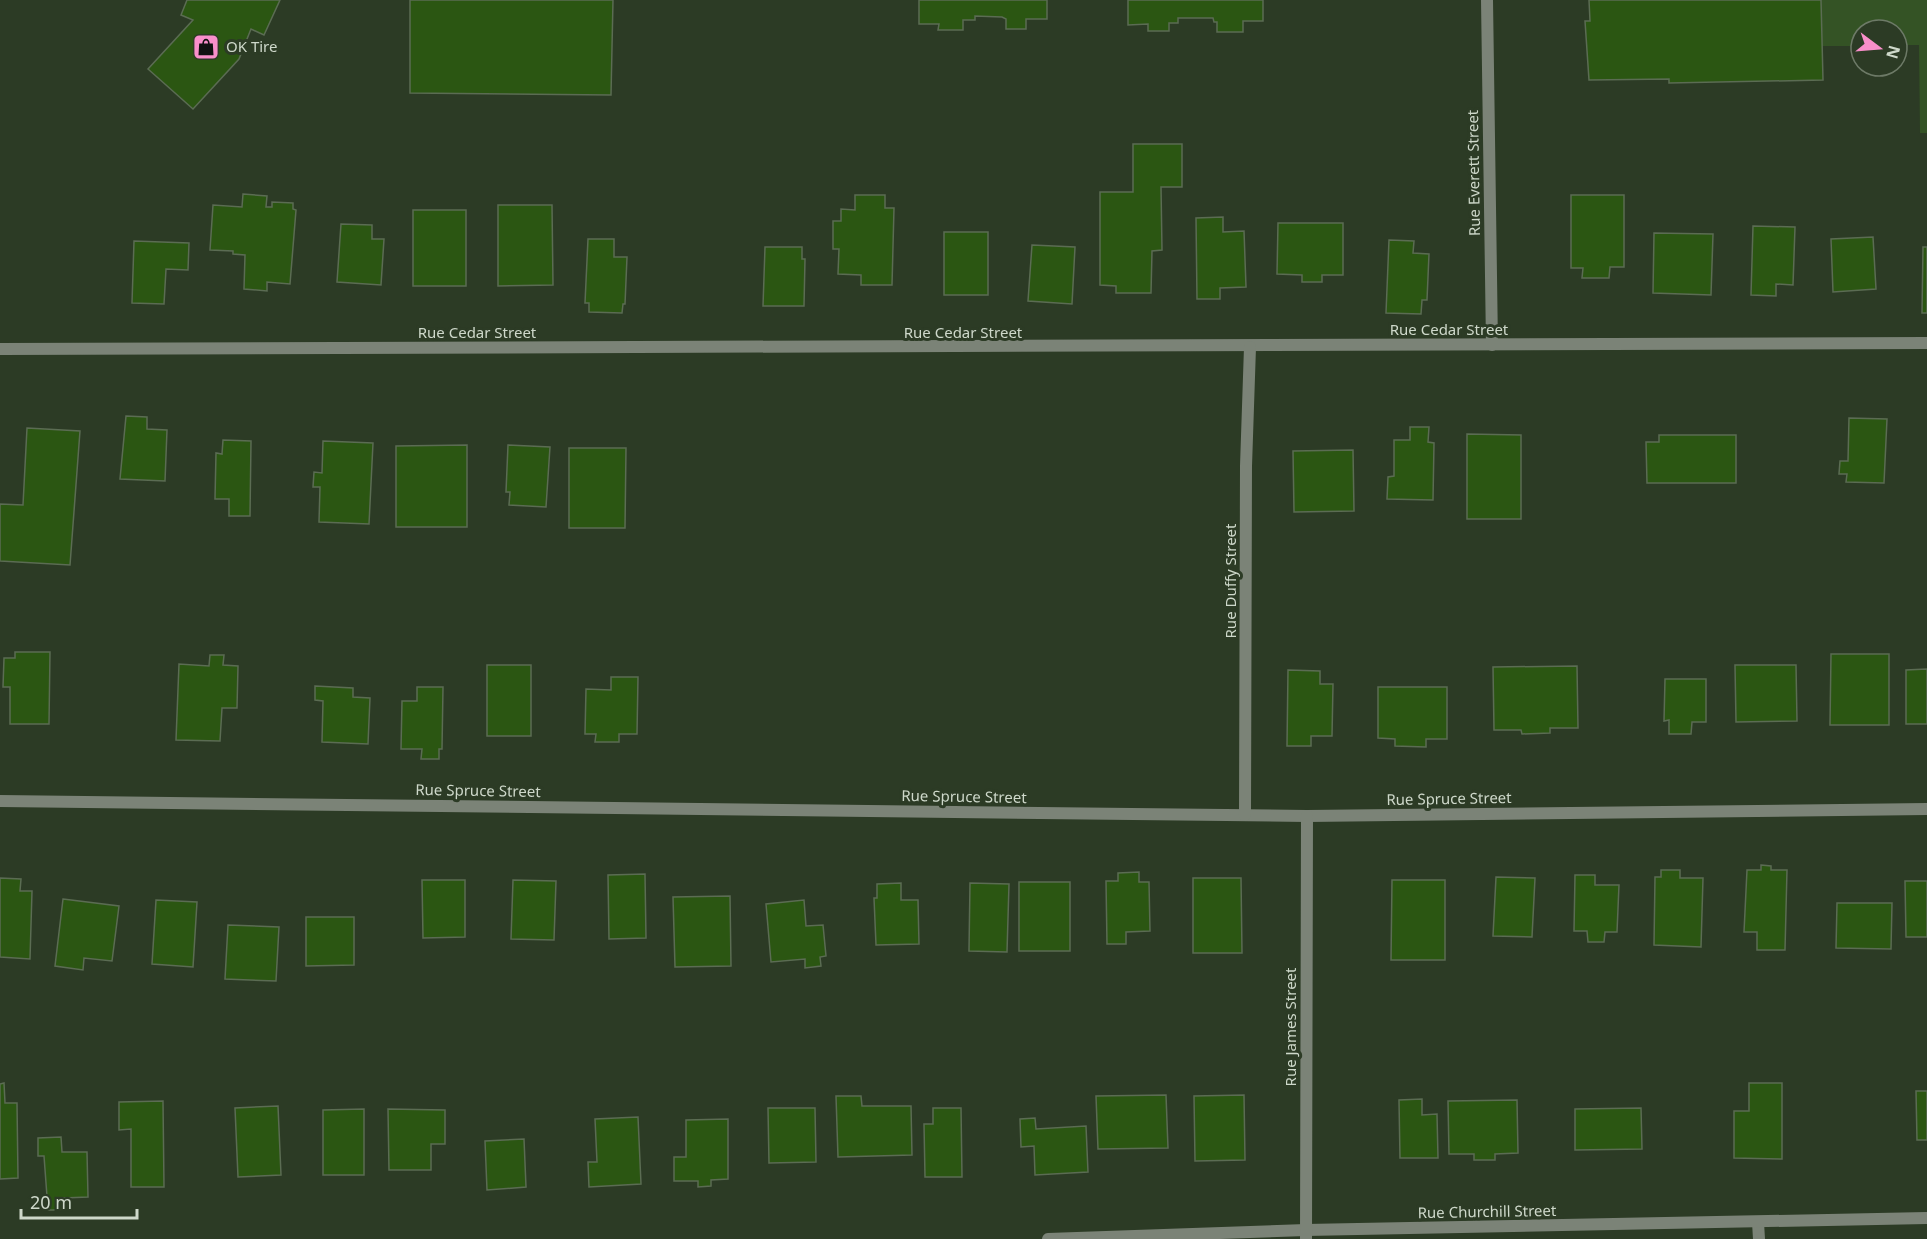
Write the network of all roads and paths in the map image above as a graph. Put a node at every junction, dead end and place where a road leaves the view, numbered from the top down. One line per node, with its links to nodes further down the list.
1 (1487, 0): 3 (street, Rue Everett Street)
2 (1927, 344): 3 (street, Rue Cedar Street)
3 (1492, 345): 4 (street, Rue Cedar Street)
4 (1250, 347): 5 (street, Rue Cedar Street); 8 (street, Rue Duffy Street)
5 (0, 350)
6 (0, 801): 8 (street, Rue Spruce Street)
7 (1927, 809): 9 (street, Rue Spruce Street)
8 (1245, 815): 9 (street, Rue Spruce Street)
9 (1306, 816): 12 (street, Rue James Street)
10 (1927, 1218): 11 (street, Rue Churchill Street)
11 (1758, 1222): 12 (street, Rue Churchill Street); 14 (street)
12 (1306, 1235): 13 (street, Rue Churchill Street)
13 (1048, 1239)
14 (1759, 1239)

